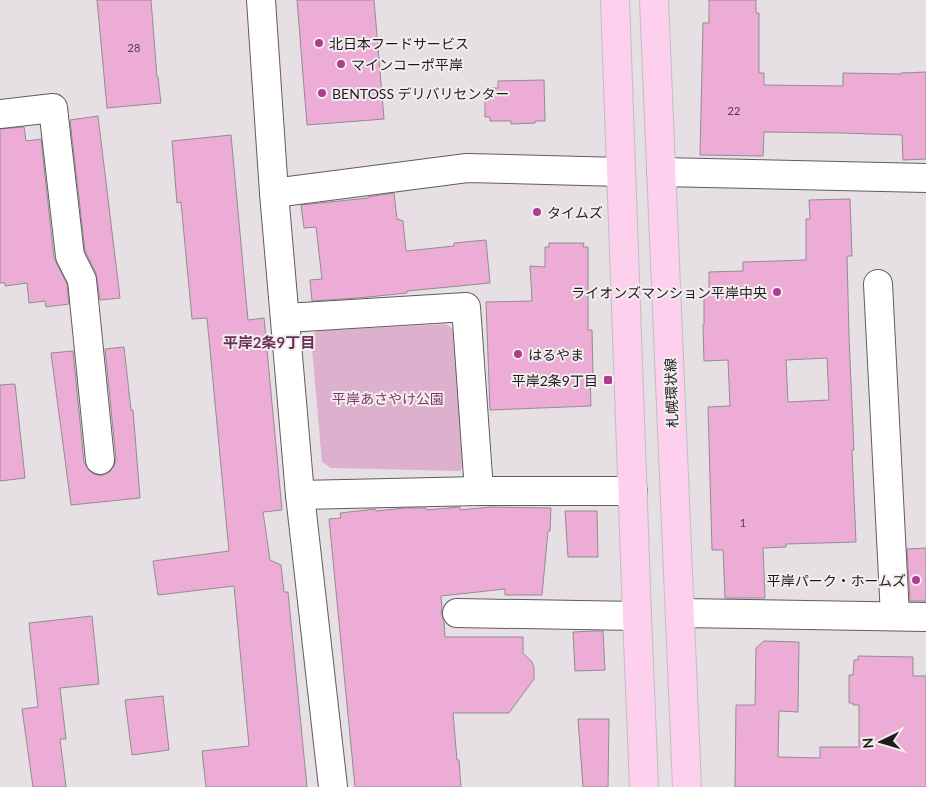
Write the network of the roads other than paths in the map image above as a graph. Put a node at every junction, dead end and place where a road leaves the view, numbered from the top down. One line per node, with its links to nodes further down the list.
1 (261, 0): 8 (street)
2 (615, 0): 5 (main road)
3 (654, 0): 6 (main road, 札幌環状線)
4 (0, 114): 11 (street)
5 (621, 172): 8 (street); 13 (main road)
6 (661, 172): 7 (street); 16 (main road, 札幌環状線)
7 (926, 178)
8 (274, 193): 10 (street)
9 (878, 284): 18 (street)
10 (286, 318): 12 (street); 14 (street)
11 (100, 460)
12 (479, 491): 13 (street); 14 (street)
13 (633, 492): 17 (main road)
14 (300, 494): 20 (street)
15 (457, 613): 17 (street)
16 (680, 613): 18 (street); 22 (main road, 札幌環状線)
17 (637, 616): 21 (main road)
18 (895, 616): 19 (street)
19 (926, 617)
20 (333, 787)
21 (644, 787)
22 (687, 787)

